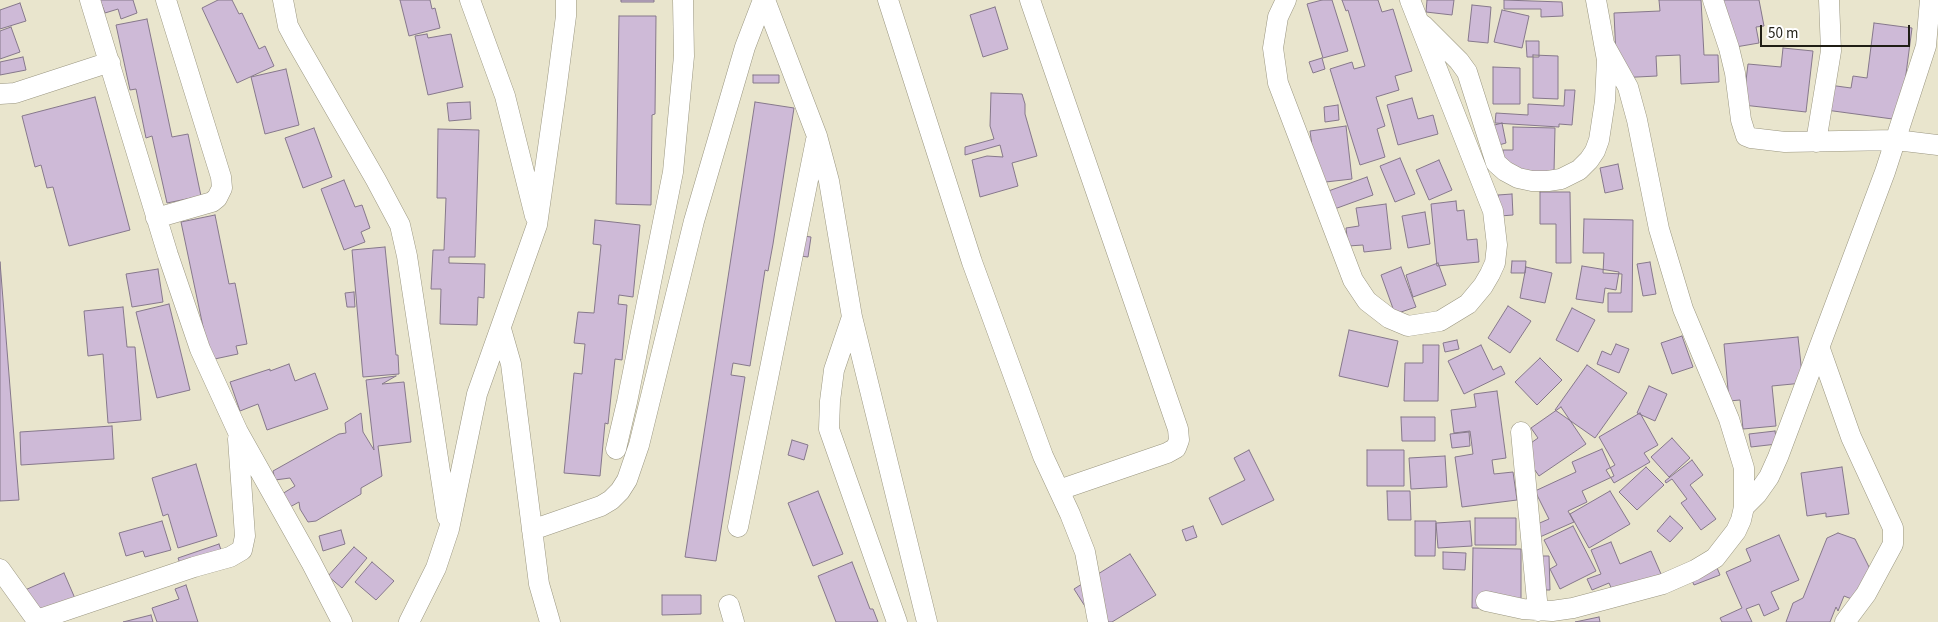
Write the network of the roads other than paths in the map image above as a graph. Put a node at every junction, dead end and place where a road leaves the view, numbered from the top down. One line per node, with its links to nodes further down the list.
1 (90, 0): 18 (street)
2 (166, 0): 24 (street)
3 (283, 0): 35 (street)
4 (470, 0): 25 (street)
5 (566, 0): 25 (street)
6 (683, 0): 31 (street)
7 (764, 0): 20 (street); 36 (street)
8 (888, 0): 32 (street)
9 (1030, 0): 32 (street)
10 (1286, 0): 16 (street)
11 (1410, 0): 16 (street)
12 (1596, 0): 17 (street)
13 (1713, 0): 22 (street)
14 (1829, 0): 22 (street)
15 (1930, 0): 21 (street)
16 (1418, 20): 17 (street)
17 (1604, 44): 33 (street)
18 (110, 62): 19 (street); 24 (street)
19 (0, 94)
20 (817, 136): 26 (street); 34 (street)
21 (1896, 140): 22 (street); 23 (street); 28 (street)
22 (1816, 142)
23 (1938, 145)
24 (156, 218): 29 (street)
25 (537, 225): 27 (street)
26 (852, 317): 44 (street); 45 (street)
27 (502, 329): 35 (street); 36 (street)
28 (1820, 349): 33 (street); 47 (street)
29 (238, 432): 40 (street); 41 (street)
30 (1521, 432): 39 (street)
31 (616, 449)
32 (1059, 490): 46 (street)
33 (1744, 507): 39 (street)
34 (738, 527)
35 (449, 529): 42 (street)
36 (532, 530): 43 (street)
37 (0, 569): 40 (street)
38 (1486, 601): 39 (street)
39 (1538, 611)
40 (37, 621)
41 (342, 622)
42 (409, 622)
43 (550, 622)
44 (897, 622)
45 (927, 622)
46 (1098, 622)
47 (1845, 622)

